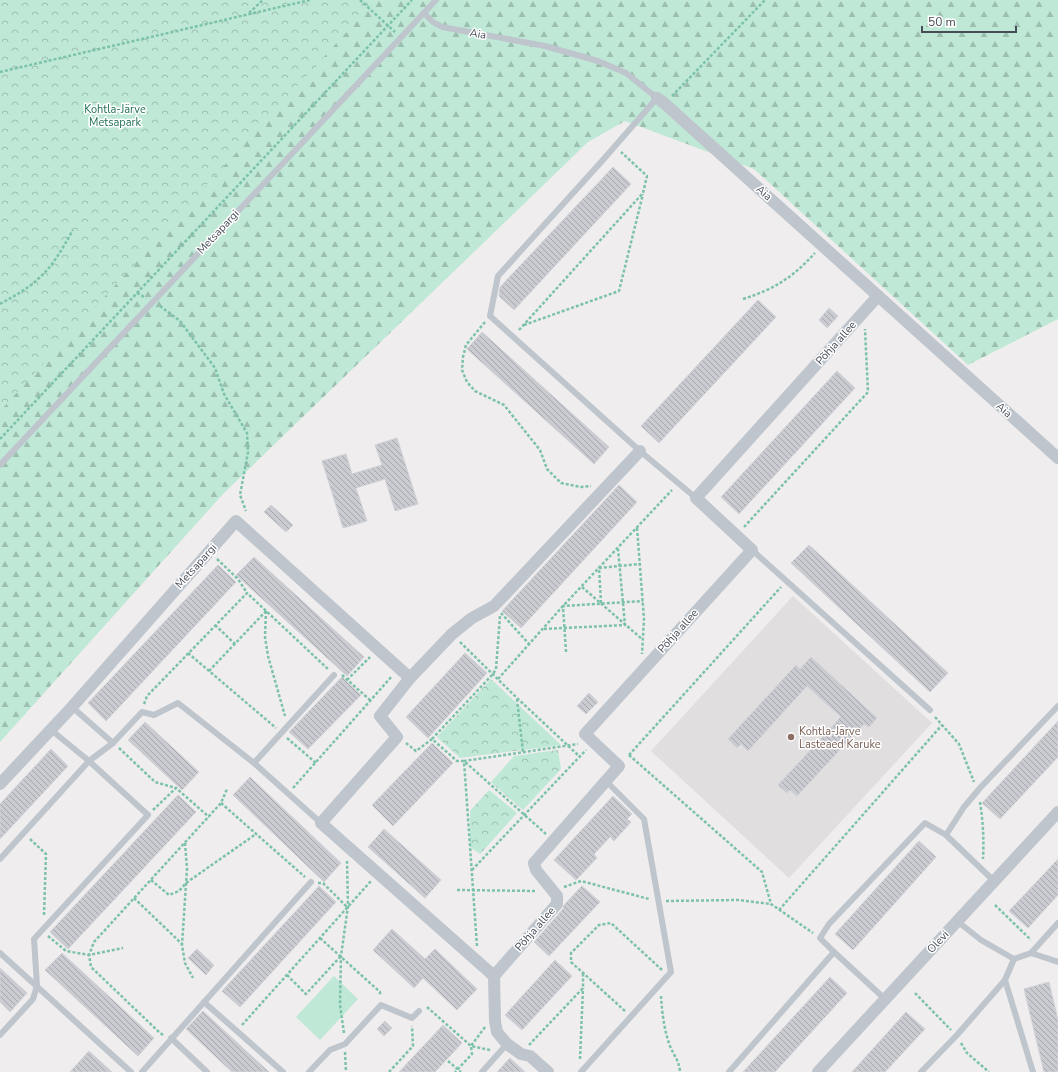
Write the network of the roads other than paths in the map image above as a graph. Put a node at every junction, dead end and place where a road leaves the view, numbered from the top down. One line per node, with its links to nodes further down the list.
1 (436, 0): 2 (lane, Metsapargi)
2 (424, 13): 3 (lane, Aia); 7 (lane, Metsapargi)
3 (661, 101): 4 (street, Aia); 5 (lane)
4 (878, 296): 6 (street, Aia); 8 (street, Põhja allee)
5 (640, 452): 8 (lane); 11 (street)
6 (1058, 458)
7 (0, 464)
8 (696, 498): 9 (street)
9 (752, 550): 14 (lane); 19 (street, Põhja allee)
10 (334, 675): 18 (lane)
11 (410, 678): 13 (street, Metsapargi); 22 (street)
12 (1058, 706): 23 (lane)
13 (72, 707): 15 (street, Metsapargi); 16 (lane)
14 (930, 710)
15 (50, 729): 17 (lane); 20 (street, Metsapargi)
16 (113, 743): 17 (lane); 18 (lane)
17 (89, 760): 24 (lane); 36 (lane)
18 (254, 763): 22 (lane)
19 (606, 781): 34 (street, Põhja allee); 50 (lane)
20 (0, 784)
21 (1058, 812): 25 (street, Olevi)
22 (321, 823): 34 (street)
23 (946, 835): 25 (lane); 29 (lane)
24 (0, 859)
25 (994, 880): 27 (street, Olevi)
26 (311, 882): 38 (lane)
27 (957, 921): 32 (lane); 37 (street, Olevi)
28 (1058, 923): 31 (lane)
29 (834, 952): 37 (lane); 51 (lane)
30 (0, 953): 36 (lane)
31 (1031, 953): 32 (lane); 33 (lane)
32 (1014, 959): 35 (lane)
33 (1058, 962)
34 (494, 976): 42 (street)
35 (1005, 980): 53 (lane); 54 (lane)
36 (37, 986): 40 (lane); 43 (lane)
37 (885, 999): 52 (street, Olevi)
38 (204, 1002): 41 (lane); 46 (lane)
39 (419, 1011): 47 (lane)
40 (0, 1035)
41 (171, 1038): 44 (lane); 45 (lane)
42 (503, 1048): 48 (lane); 49 (street)
43 (131, 1072)
44 (142, 1072)
45 (207, 1072)
46 (283, 1072)
47 (309, 1072)
48 (482, 1072)
49 (548, 1072)
50 (581, 1072)
51 (729, 1072)
52 (818, 1072)
53 (921, 1072)
54 (1033, 1072)

